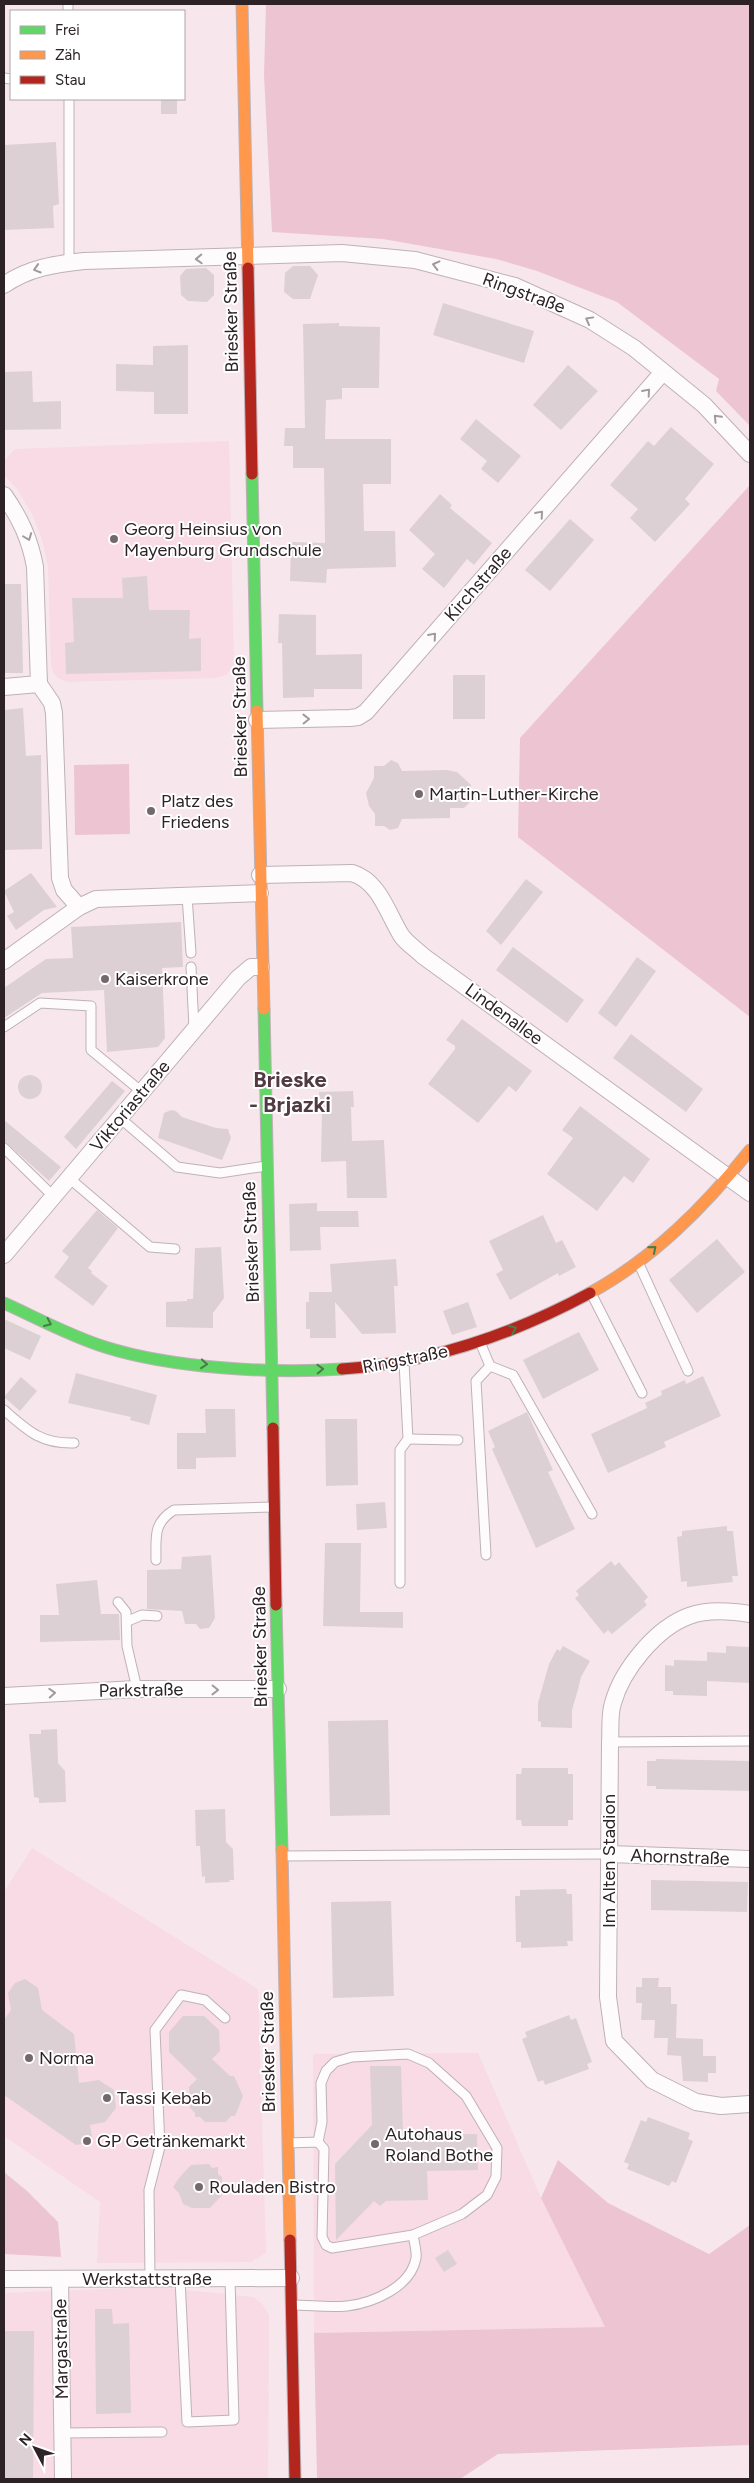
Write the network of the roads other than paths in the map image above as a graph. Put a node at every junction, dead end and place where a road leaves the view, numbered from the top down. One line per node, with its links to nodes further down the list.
1 (242, 4): 3 (main road, Briesker Straße)
2 (70, 100): 4 (lane)
3 (248, 257): 4 (street, Ringstraße, one-way to 4); 6 (street, Ringstraße, one-way to 3); 11 (main road, Briesker Straße)
4 (69, 263): 5 (street, Ringstraße, one-way to 5)
5 (4, 285)
6 (663, 372): 7 (street, Ringstraße, one-way to 6); 11 (street, Kirchstraße, one-way to 6)
7 (750, 454)
8 (4, 495): 9 (street, one-way to 9)
9 (39, 684): 10 (street); 15 (street)
10 (4, 687)
11 (257, 720): 12 (main road, Briesker Straße)
12 (260, 875): 13 (main road, Briesker Straße); 28 (street, Lindenallee)
13 (260, 893): 14 (street); 19 (main road, Briesker Straße)
14 (187, 896): 15 (street); 16 (lane)
15 (80, 907): 17 (street)
16 (191, 953)
17 (4, 961)
18 (191, 967): 21 (lane)
19 (261, 967): 21 (street, Viktoriastraße); 26 (main road, Briesker Straße)
20 (4, 1027): 22 (lane)
21 (194, 1031): 22 (street, Viktoriastraße)
22 (142, 1092): 23 (street, Viktoriastraße)
23 (120, 1118): 26 (lane); 27 (street, Viktoriastraße)
24 (4, 1148): 30 (lane)
25 (750, 1150): 28 (main road, Ringstraße)
26 (266, 1166): 39 (main road, Briesker Straße)
27 (69, 1178): 30 (street, Viktoriastraße); 31 (lane)
28 (730, 1178): 29 (street, Lindenallee); 33 (main road, Ringstraße, one-way to 28)
29 (750, 1193)
30 (54, 1196): 32 (street, Viktoriastraße)
31 (175, 1249)
32 (4, 1255)
33 (638, 1262): 34 (main road, Ringstraße); 40 (lane)
34 (590, 1293): 36 (main road, Ringstraße, one-way to 34); 41 (lane)
35 (4, 1303): 39 (main road, Ringstraße, one-way to 39)
36 (480, 1342): 37 (main road, Ringstraße); 38 (lane)
37 (404, 1362): 39 (main road, Ringstraße, one-way to 37); 43 (lane)
38 (490, 1366): 47 (lane); 48 (lane)
39 (272, 1370): 46 (main road, Briesker Straße)
40 (688, 1371)
41 (642, 1393)
42 (4, 1410): 45 (lane)
43 (408, 1439): 44 (lane); 50 (lane)
44 (458, 1440)
45 (74, 1443)
46 (275, 1507): 49 (lane); 56 (main road, Briesker Straße)
47 (592, 1514)
48 (486, 1555)
49 (156, 1560)
50 (400, 1583)
51 (118, 1602): 54 (lane)
52 (750, 1614): 59 (street, Im Alten Stadion)
53 (157, 1616): 54 (lane)
54 (128, 1621): 55 (lane)
55 (137, 1689): 56 (street, Parkstraße, one-way to 56); 57 (street, Parkstraße, one-way to 55)
56 (278, 1689): 61 (main road, Briesker Straße)
57 (4, 1696)
58 (750, 1741): 59 (lane)
59 (610, 1742): 60 (street, Im Alten Stadion)
60 (609, 1854): 61 (lane); 62 (street, Ahornstraße); 64 (street, Im Alten Stadion)
61 (282, 1856): 66 (main road, Briesker Straße)
62 (750, 1859)
63 (225, 2018): 73 (lane)
64 (750, 2104)
65 (318, 2142): 66 (lane); 67 (lane); 67 (lane)
66 (288, 2143): 68 (main road, Briesker Straße)
67 (413, 2235): 74 (lane)
68 (291, 2278): 72 (street, Werkstattstraße); 74 (main road, Briesker Straße)
69 (4, 2279): 70 (street, Werkstattstraße)
70 (60, 2279): 73 (street, Werkstattstraße); 76 (street, Margastraße)
71 (180, 2279): 72 (street, Werkstattstraße); 72 (lane); 73 (street, Werkstattstraße)
72 (230, 2279)
73 (150, 2280)
74 (292, 2305): 78 (main road, Briesker Straße)
75 (162, 2432): 76 (lane)
76 (62, 2433): 77 (street, Margastraße)
77 (63, 2479)
78 (295, 2479)

